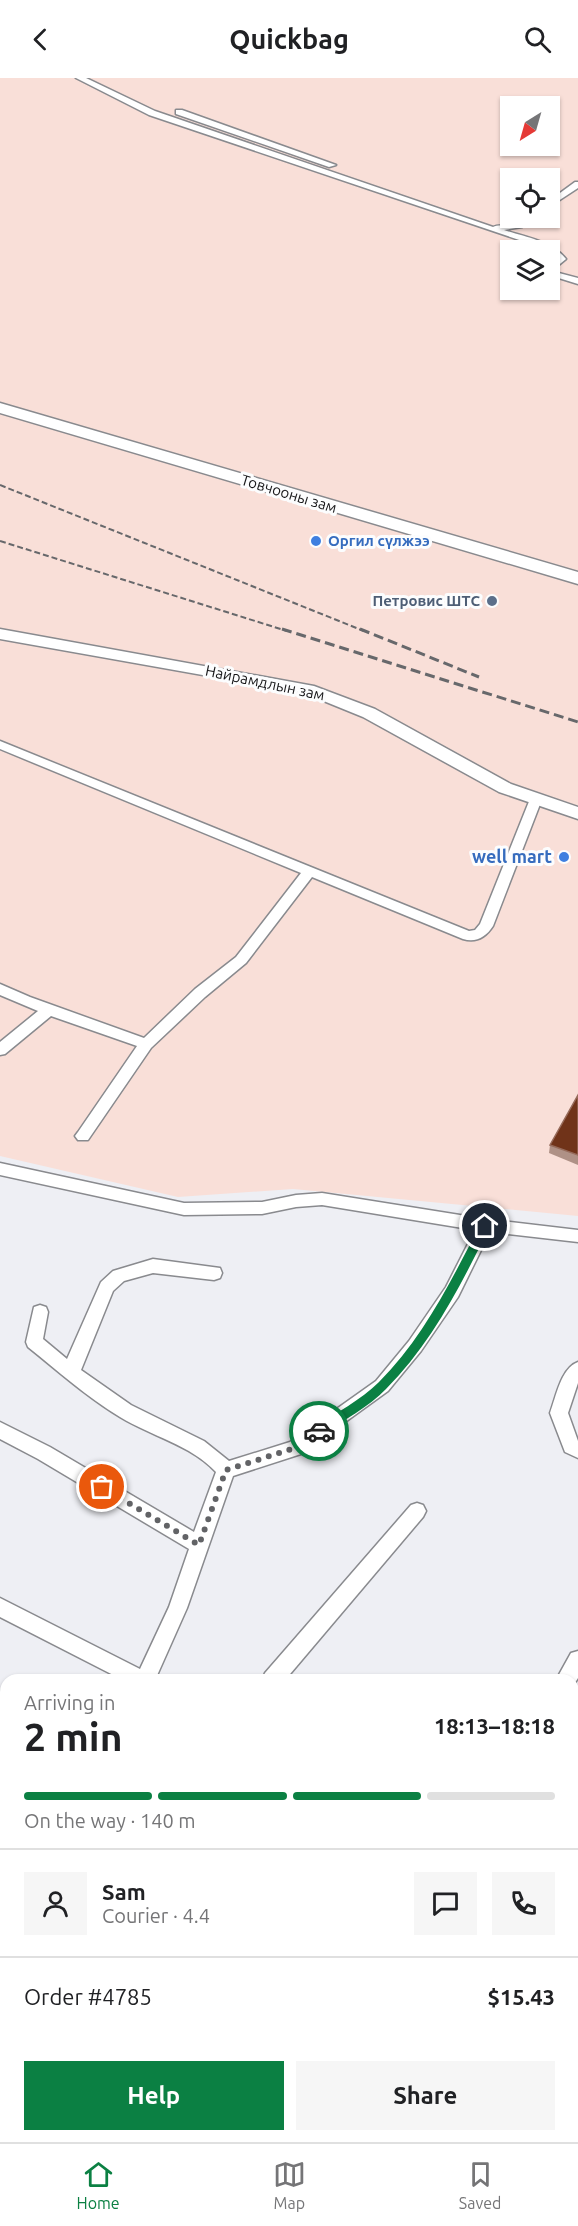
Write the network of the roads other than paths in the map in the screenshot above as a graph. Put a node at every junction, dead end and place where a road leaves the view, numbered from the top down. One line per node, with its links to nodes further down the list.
1 (84, 79): 2 (street); 7 (street)
2 (336, 166)
3 (347, 170): 6 (street)
4 (578, 184): 5 (street)
5 (560, 197)
6 (500, 227)
7 (578, 282)
8 (0, 401): 10 (highway, Товчооны зам)
9 (0, 408): 11 (highway, Товчооны зам)
10 (578, 571)
11 (578, 578)
12 (0, 634): 14 (main road, Найрамдлын зам)
13 (0, 745): 16 (street)
14 (536, 800): 15 (main road, Найрамдлын зам); 16 (street)
15 (578, 813)
16 (309, 872): 19 (street)
17 (0, 988): 18 (street)
18 (48, 1010): 19 (street); 20 (street)
19 (146, 1044): 21 (street)
20 (0, 1050)
21 (83, 1136)
22 (0, 1169): 23 (street)
23 (485, 1226): 24 (street); 31 (street)
24 (578, 1236)
25 (214, 1273): 28 (street)
26 (40, 1312): 28 (street)
27 (578, 1369): 30 (street)
28 (72, 1373): 31 (street)
29 (0, 1430): 33 (street)
30 (578, 1450)
31 (226, 1470): 33 (street)
32 (417, 1511): 38 (street)
33 (199, 1545): 37 (street)
34 (0, 1607): 36 (street)
35 (578, 1660): 39 (street)
36 (132, 1674)
37 (147, 1674)
38 (277, 1674)
39 (570, 1674)

